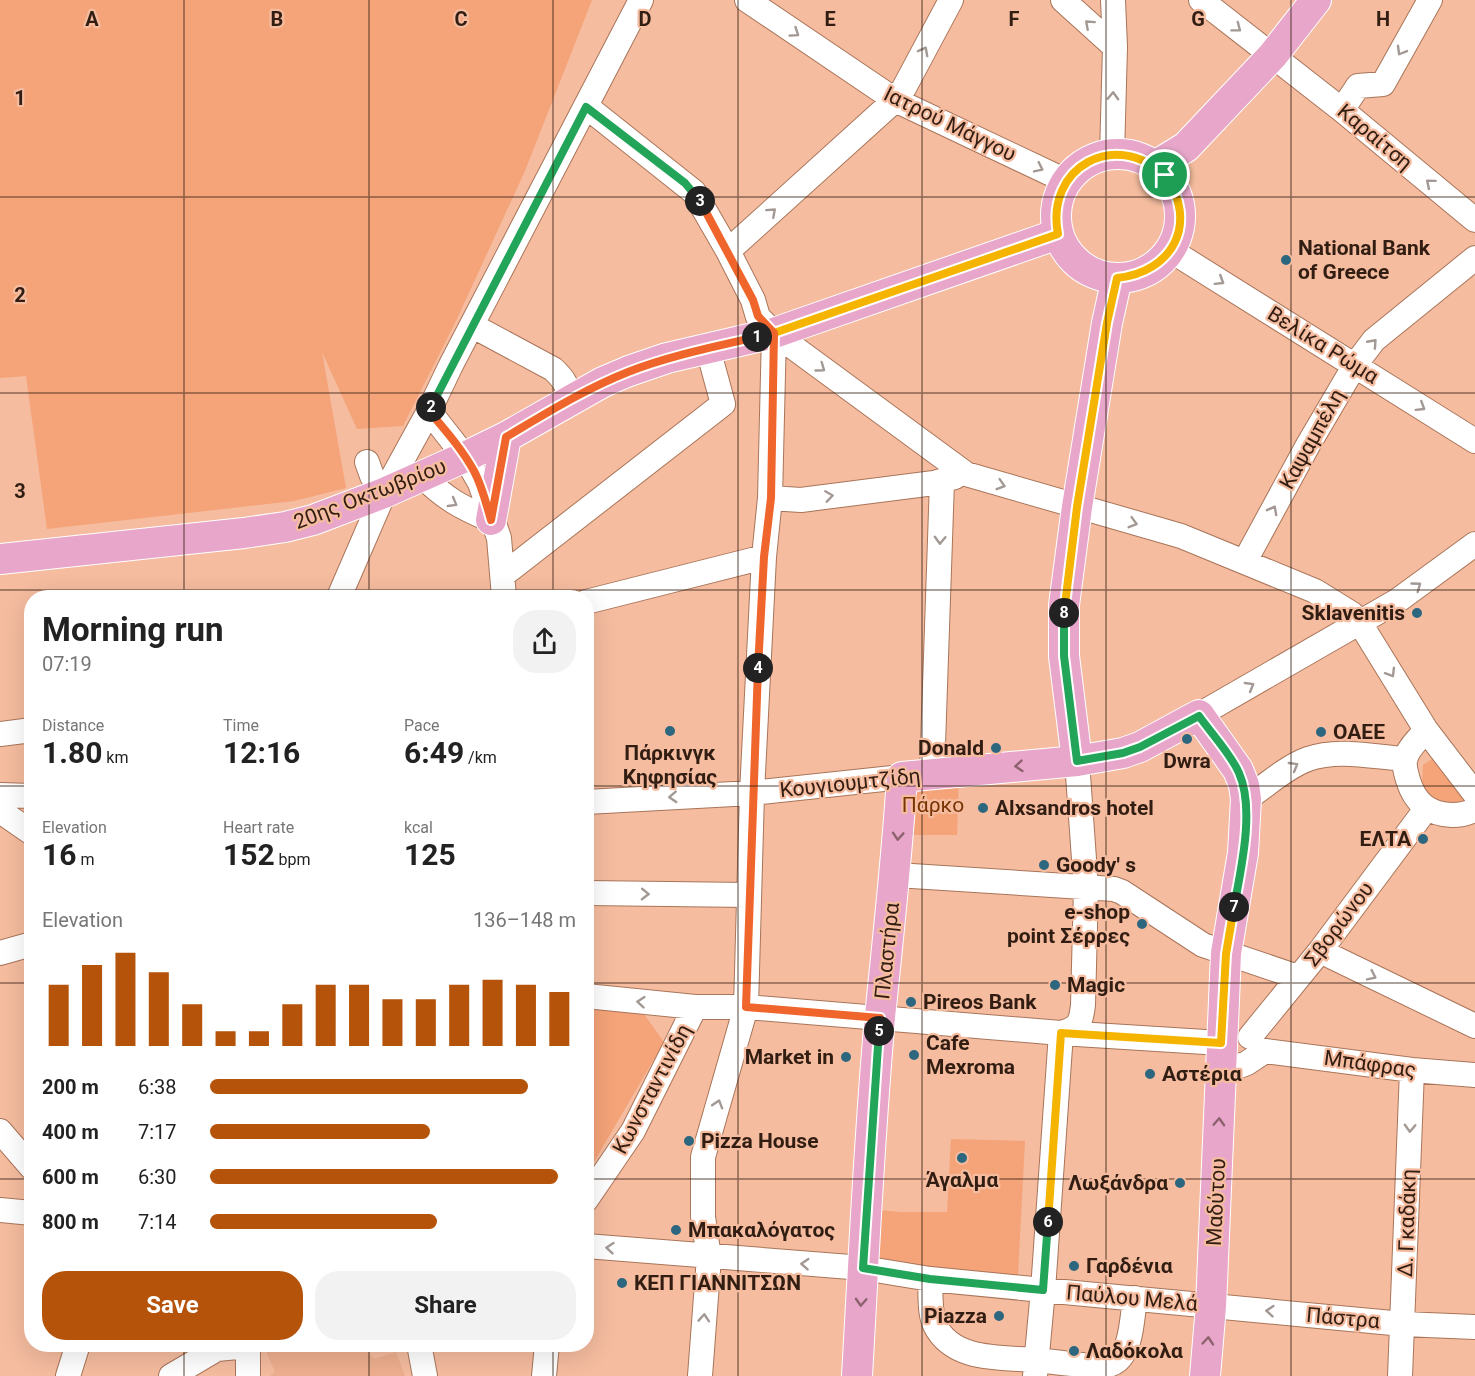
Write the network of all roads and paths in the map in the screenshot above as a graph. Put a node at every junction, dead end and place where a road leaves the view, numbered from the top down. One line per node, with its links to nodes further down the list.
1 (641, 0): 12 (street)
2 (747, 0): 11 (street, Ιατρού Μάγγου, one-way to 11)
3 (951, 0): 11 (street, one-way to 3)
4 (1063, 0): 9 (street, one-way to 4)
5 (1113, 0): 9 (street)
6 (1201, 0): 10 (street, Καραίτση, one-way to 10)
7 (1316, 0): 10 (main road)
8 (1430, 0): 13 (street, one-way to 13)
9 (1115, 48): 14 (street, one-way to 9)
10 (1274, 55): 13 (street, Καραίτση); 15 (main road)
11 (895, 100): 16 (street, Ιατρού Μάγγου, one-way to 16); 20 (street, one-way to 11)
12 (586, 107): 20 (street); 23 (street)
13 (1342, 110): 17 (street, Καραίτση, one-way to 13)
14 (1112, 155): 15 (main road); 16 (main road)
15 (1155, 166): 19 (main road)
16 (1066, 181): 18 (main road)
17 (1475, 220)
18 (1058, 234): 22 (main road); 24 (main road, 20ης Οκτωβρίου)
19 (1170, 250): 22 (main road); 26 (street, Βελίκα Ρώμα, one-way to 26)
20 (728, 251): 24 (street)
21 (1475, 258): 26 (street, Καψαμπέλη, one-way to 21)
22 (1117, 278): 38 (main road)
23 (473, 326): 27 (street); 28 (street)
24 (774, 333): 25 (main road, 20ης Οκτωβρίου); 33 (street, one-way to 33); 37 (street)
25 (708, 349): 27 (main road, 20ης Οκτωβρίου); 44 (street)
26 (1355, 365): 30 (street, Βελίκα Ρώμα, one-way to 30); 43 (street, Καψαμπέλη, one-way to 26)
27 (570, 401): 29 (main road, 20ης Οκτωβρίου)
28 (429, 411): 31 (street); 36 (street)
29 (506, 437): 31 (main road, 20ης Οκτωβρίου); 39 (main road)
30 (1475, 441)
31 (465, 457): 34 (main road, 20ης Οκτωβρίου); 39 (street)
32 (367, 462): 36 (street)
33 (966, 474): 35 (street); 38 (street, one-way to 38)
34 (422, 476): 36 (main road, 20ης Οκτωβρίου); 39 (street, one-way to 39)
35 (942, 481): 37 (street, one-way to 35); 54 (street, one-way to 54)
36 (384, 493): 42 (main road, 20ης Οκτωβρίου); 45 (street)
37 (771, 498): 41 (street)
38 (1077, 507): 43 (street, one-way to 43); 53 (main road)
39 (491, 520): 44 (street)
40 (1475, 544): 47 (street, one-way to 40)
41 (764, 557): 46 (street); 56 (street)
42 (0, 559)
43 (1245, 561): 47 (street)
44 (503, 586)
45 (342, 590)
46 (594, 600)
47 (1360, 623): 48 (street, one-way to 47); 49 (street, one-way to 49)
48 (1199, 716): 53 (main road, Κουγιουμτζίδη); 60 (main road, Μαδύτου)
49 (1426, 730): 52 (street); 57 (street)
50 (24, 731): 51 (street)
51 (0, 734)
52 (1405, 759): 60 (street, one-way to 52); 62 (street)
53 (1077, 761): 54 (main road, Κουγιουμτζίδη, one-way to 54); 67 (street)
54 (932, 774): 55 (main road, Κουγιουμτζίδη)
55 (902, 777): 56 (street, Κουγιουμτζίδη); 66 (main road, Πλαστήρα, one-way to 66)
56 (752, 793): 61 (street, Κουγιουμτζίδη, one-way to 61); 69 (street)
57 (1475, 794)
58 (0, 795): 59 (street)
59 (24, 797)
60 (1246, 799): 73 (main road, Μαδύτου)
61 (594, 802)
62 (1426, 809): 63 (street); 71 (street, Σβορώνου)
63 (1475, 809)
64 (0, 811): 65 (street)
65 (24, 828)
66 (896, 874): 67 (street); 78 (main road, Πλαστήρα)
67 (1086, 888): 73 (street); 80 (street)
68 (594, 893): 69 (street, one-way to 69)
69 (749, 895): 77 (street)
70 (24, 946): 72 (street)
71 (1320, 951): 74 (street, Σβορώνου); 79 (street, one-way to 79)
72 (0, 952)
73 (1226, 954): 74 (street); 81 (main road, Μαδύτου)
74 (1298, 977): 82 (street, Σβορώνου)
75 (594, 997): 76 (street, one-way to 75)
76 (695, 1007): 77 (street); 88 (street, Κωνσταντινίδη)
77 (746, 1007): 78 (street); 92 (street, one-way to 77)
78 (880, 1018): 80 (street); 93 (main road, Πλαστήρα)
79 (1475, 1026)
80 (1061, 1033): 81 (street); 95 (street)
81 (1221, 1035): 82 (street, Μπάφρας); 84 (main road, Μαδύτου)
82 (1258, 1044): 83 (street, Μπάφρας); 84 (street)
83 (1412, 1070): 85 (street, Μπάφρας); 98 (street, Δ. Γκαδάκη, one-way to 98)
84 (1222, 1073): 97 (main road, Μαδύτου, one-way to 84)
85 (1472, 1073)
86 (0, 1131): 87 (street)
87 (24, 1159)
88 (594, 1188)
89 (0, 1210): 90 (street)
90 (24, 1212)
91 (594, 1247): 92 (street, Παύλου Μελά, one-way to 91)
92 (709, 1257): 93 (street, Παύλου Μελά, one-way to 92); 111 (street, one-way to 92)
93 (863, 1268): 94 (street, Παύλου Μελά); 112 (main road, Πλαστήρα, one-way to 112)
94 (930, 1279): 95 (street, Παύλου Μελά); 105 (street)
95 (1043, 1290): 96 (street, Παύλου Μελά); 105 (street)
96 (1135, 1298): 97 (street, Παύλου Μελά); 105 (street)
97 (1211, 1306): 98 (street, Πάστρα, one-way to 97); 113 (main road, Μαδύτου, one-way to 97)
98 (1403, 1324): 99 (street, Πάστρα); 114 (street, Δ. Γκαδάκη)
99 (1475, 1327)
100 (76, 1352): 106 (street)
101 (205, 1352): 107 (street)
102 (248, 1352): 108 (street)
103 (420, 1352): 109 (street)
104 (546, 1352): 110 (street)
105 (1035, 1368)
106 (68, 1376)
107 (171, 1376)
108 (248, 1376)
109 (425, 1376)
110 (544, 1376)
111 (700, 1376)
112 (857, 1376)
113 (1205, 1376)
114 (1400, 1376)

